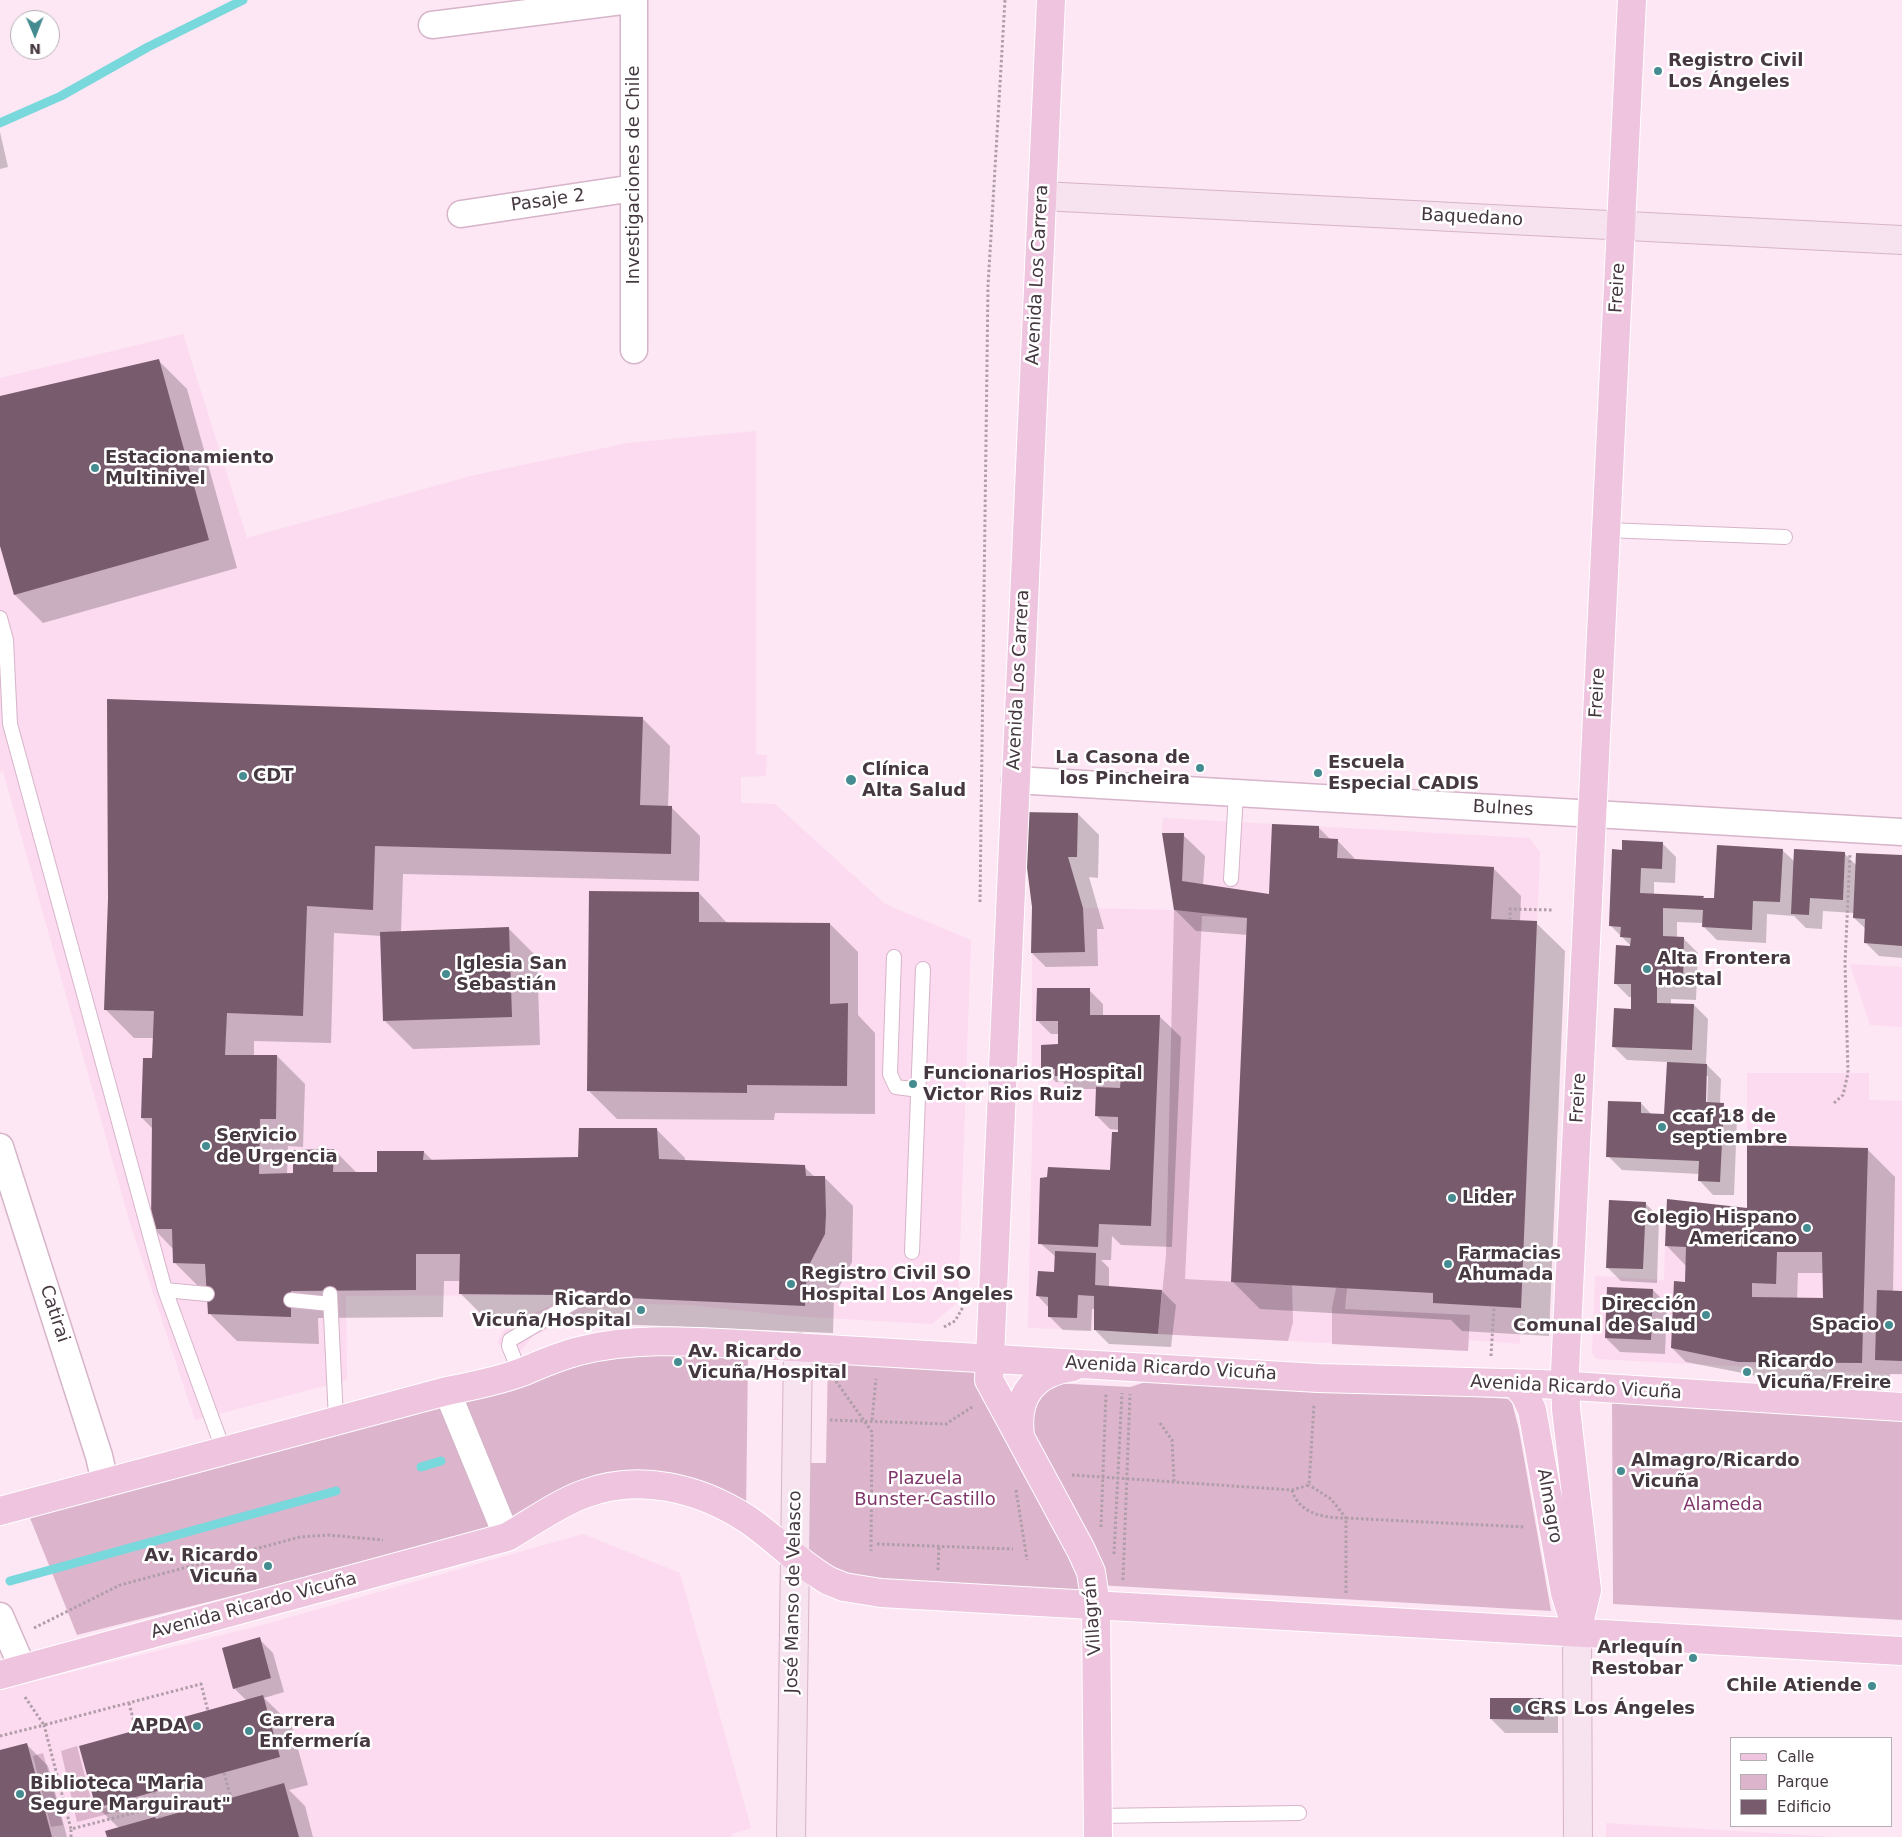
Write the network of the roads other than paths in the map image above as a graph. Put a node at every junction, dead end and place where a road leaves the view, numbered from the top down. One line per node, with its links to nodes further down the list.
1 (632, 0): 4 (street); 5 (street, Investigaciones de Chile)
2 (1051, 0): 6 (main road, Avenida Los Carrera)
3 (1632, 0): 8 (main road, Freire)
4 (432, 25)
5 (634, 188): 7 (street, Pasaje 2); 10 (street, Investigaciones de Chile)
6 (1042, 196): 8 (main road, Baquedano); 15 (main road, Avenida Los Carrera)
7 (461, 214)
8 (1621, 225): 9 (main road, Baquedano); 11 (main road, Freire)
9 (1902, 240)
10 (634, 350)
11 (1606, 530): 12 (lane); 17 (main road, Freire)
12 (1785, 537)
13 (0, 618): 14 (lane)
14 (5, 725): 25 (lane)
15 (1015, 780): 16 (street, Bulnes); 30 (main road, Avenida Los Carrera)
16 (1236, 793): 17 (street, Bulnes); 19 (lane)
17 (1592, 814): 18 (street, Bulnes); 34 (main road, Freire)
18 (1902, 832)
19 (1230, 879)
20 (894, 957): 22 (lane)
21 (923, 969): 22 (lane)
22 (919, 1090): 24 (lane)
23 (0, 1147): 40 (street, Catirai)
24 (912, 1252)
25 (165, 1290): 26 (lane); 39 (lane)
26 (207, 1294)
27 (581, 1298): 33 (lane)
28 (291, 1300): 37 (lane)
29 (798, 1347): 30 (main road, Avenida Ricardo Vicuña); 33 (main road, Avenida Ricardo Vicuña); 43 (main road, José Manso de Velasco)
30 (988, 1359): 31 (main road, Avenida Ricardo Vicuña); 38 (main road, Villagrán)
31 (1103, 1376): 32 (main road, Avenida Ricardo Vicuña); 38 (main road)
32 (1514, 1383): 34 (main road, Avenida Ricardo Vicuña); 46 (main road, Almagro)
33 (486, 1384): 35 (main road, Avenida Ricardo Vicuña)
34 (1565, 1386): 36 (main road, Avenida Ricardo Vicuña); 46 (main road, Almagro)
35 (447, 1390): 37 (main road, Avenida Ricardo Vicuña); 42 (street)
36 (1902, 1407)
37 (336, 1420): 39 (main road, Avenida Ricardo Vicuña)
38 (1020, 1437): 44 (main road, Villagrán)
39 (223, 1450): 40 (main road, Avenida Ricardo Vicuña)
40 (105, 1482): 41 (main road, Avenida Ricardo Vicuña)
41 (0, 1511)
42 (508, 1537): 43 (main road, Avenida Ricardo Vicuña); 48 (main road, Avenida Ricardo Vicuña)
43 (794, 1557): 44 (main road, Avenida Ricardo Vicuña); 51 (main road, José Manso de Velasco)
44 (1096, 1605): 46 (main road, Avenida Ricardo Vicuña); 50 (main road, Villagrán)
45 (5, 1627): 48 (street)
46 (1577, 1632): 47 (main road, Avenida Ricardo Vicuña); 52 (main road, Almagro)
47 (1902, 1651)
48 (12, 1672)
49 (1299, 1813): 50 (lane)
50 (1098, 1826)
51 (790, 1837)
52 (1578, 1837)

